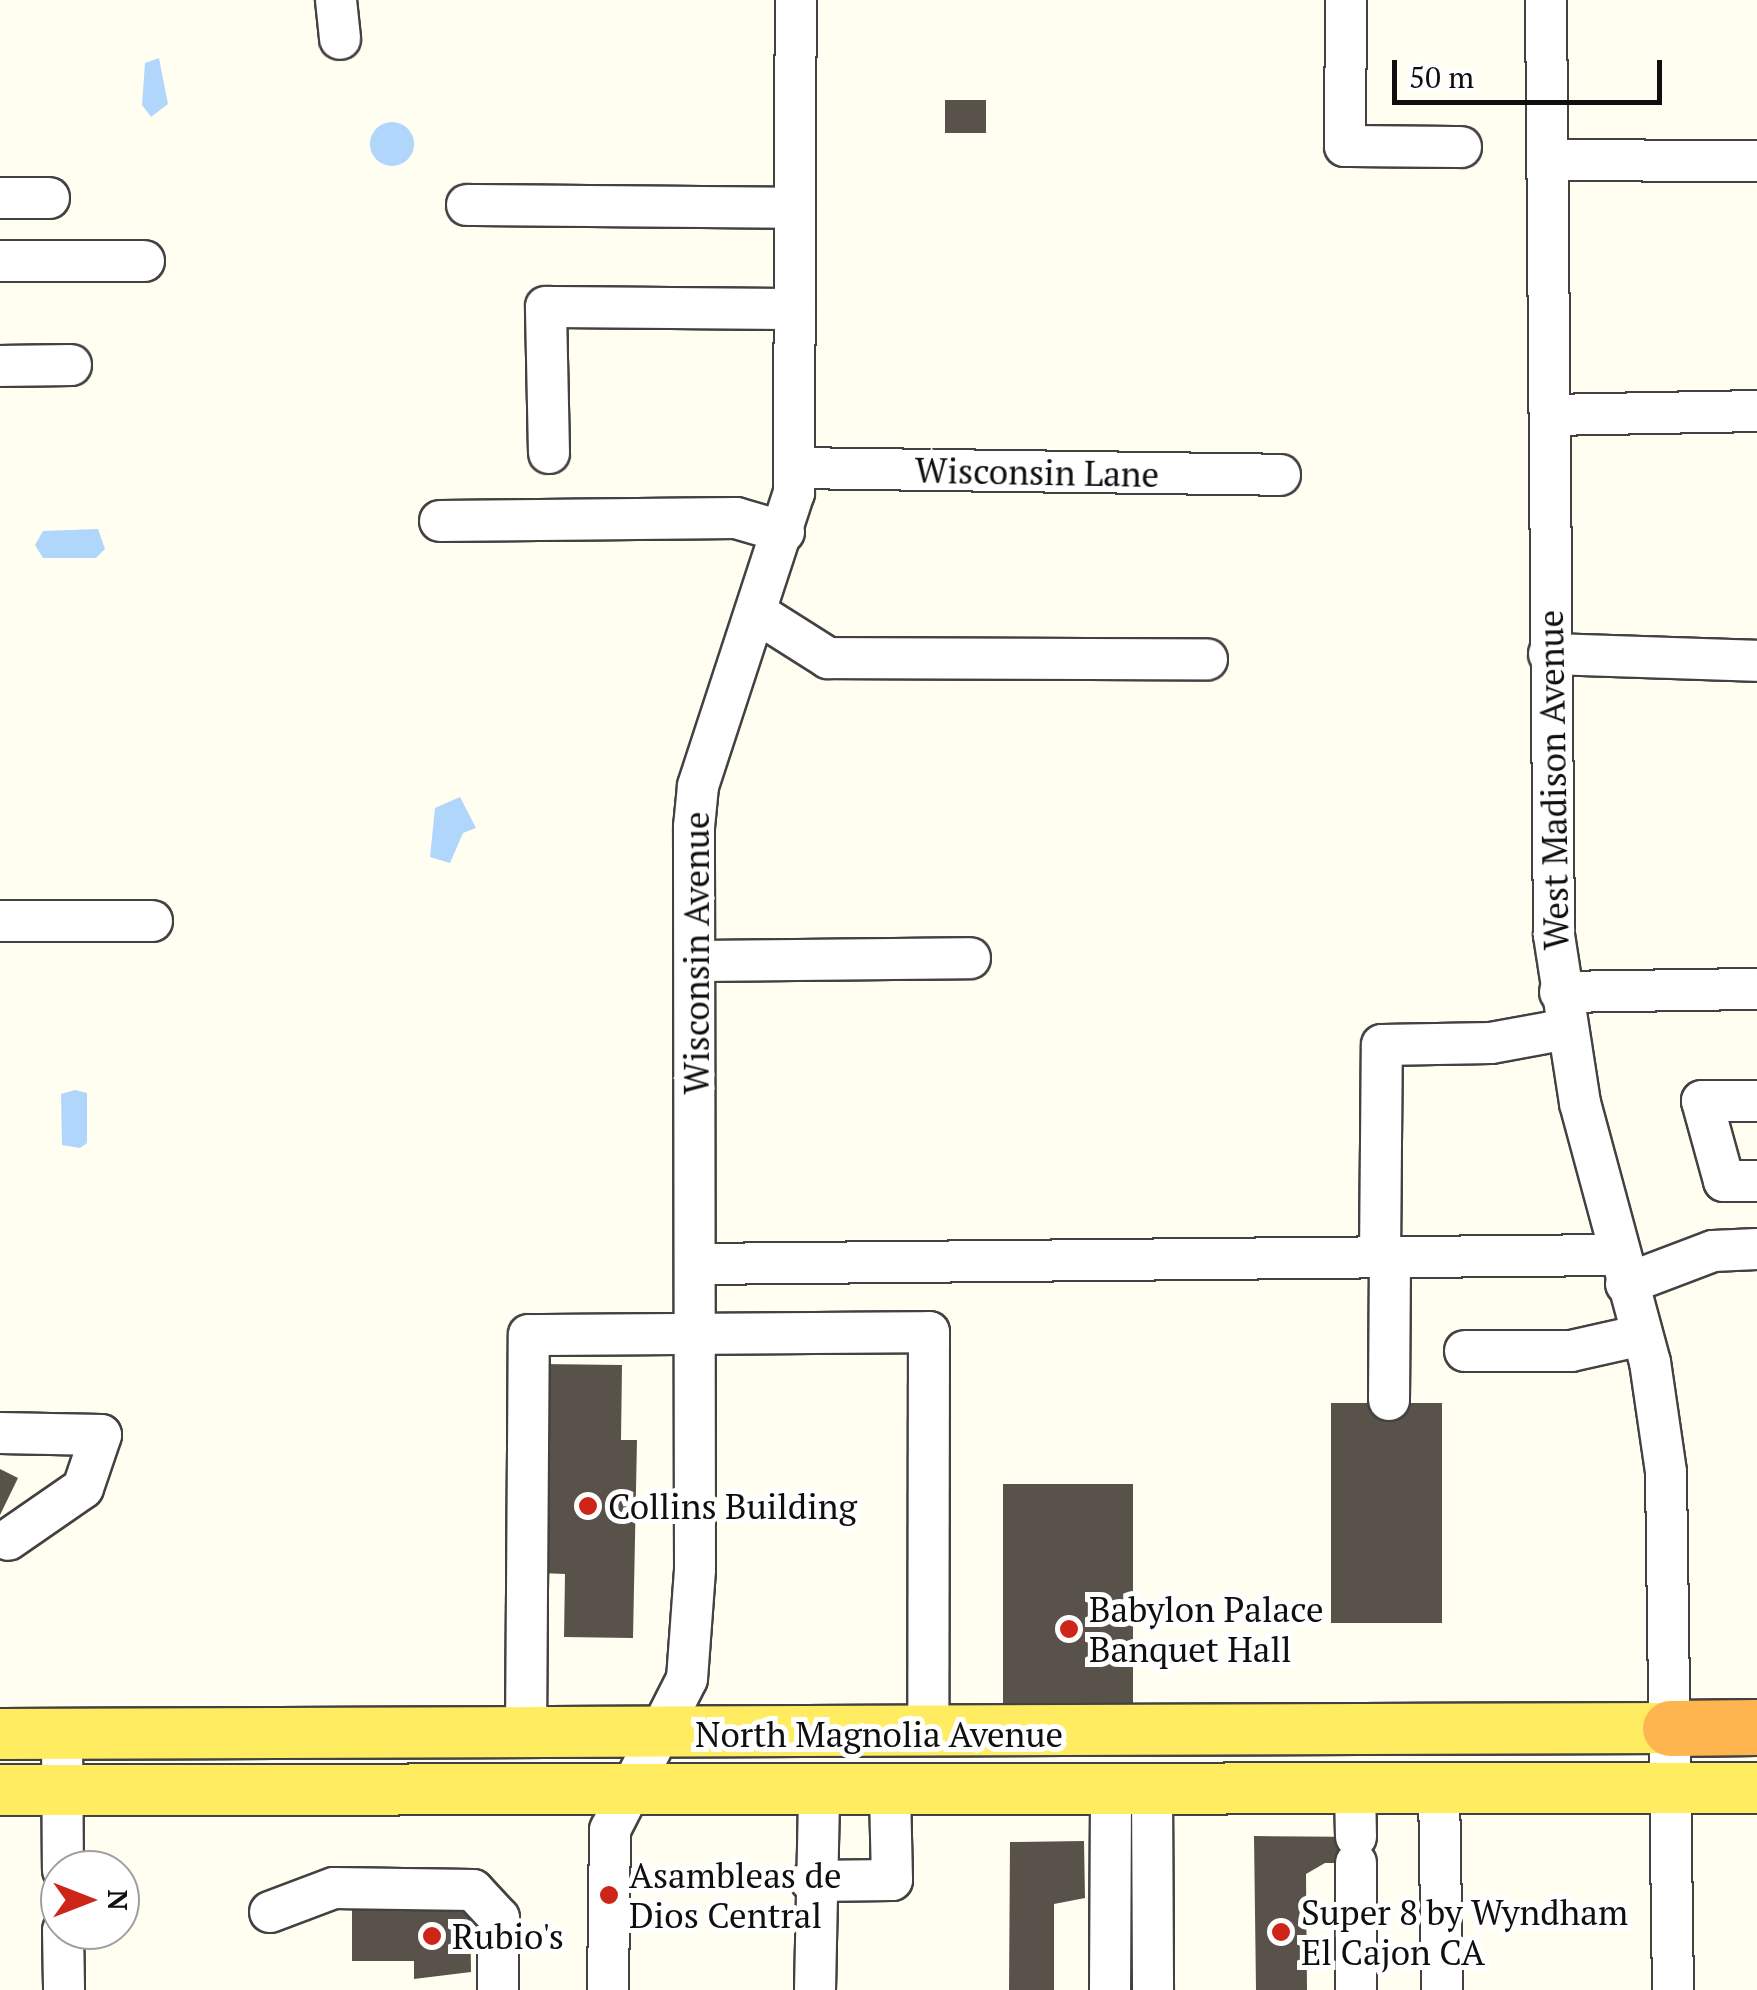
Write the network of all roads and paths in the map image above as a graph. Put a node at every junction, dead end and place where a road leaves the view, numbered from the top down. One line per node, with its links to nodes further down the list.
1 (796, 0): 10 (street, Wisconsin Avenue)
2 (1346, 0): 4 (street)
3 (1546, 0): 5 (street, West Madison Avenue)
4 (1462, 147)
5 (1547, 160): 6 (street); 17 (street, West Madison Avenue)
6 (1757, 161)
7 (0, 198): 8 (street)
8 (49, 198)
9 (467, 205): 10 (street)
10 (795, 208): 13 (street, Wisconsin Avenue)
11 (0, 261): 12 (street)
12 (144, 261)
13 (795, 309): 18 (street); 19 (street, Wisconsin Avenue)
14 (0, 366): 15 (street)
15 (70, 366)
16 (1757, 411): 17 (street)
17 (1550, 415): 24 (street, West Madison Avenue)
18 (549, 453)
19 (794, 468): 20 (street, Wisconsin Lane); 22 (street, Wisconsin Avenue)
20 (1280, 474)
21 (440, 521): 22 (street)
22 (784, 532): 23 (street, Wisconsin Avenue)
23 (757, 612): 25 (street); 30 (street, Wisconsin Avenue)
24 (1548, 654): 26 (street); 32 (street, West Madison Avenue)
25 (1207, 659)
26 (1757, 661)
27 (0, 921): 28 (street)
28 (152, 921)
29 (970, 958): 30 (street)
30 (696, 961): 37 (street, Wisconsin Avenue)
31 (1757, 989): 32 (street)
32 (1563, 1011): 36 (street); 38 (street, West Madison Avenue)
33 (1757, 1100): 34 (street)
34 (1757, 1181)
35 (1757, 1249): 38 (street)
36 (1385, 1257): 37 (street); 38 (street); 42 (street)
37 (696, 1264): 39 (street, Wisconsin Avenue)
38 (1621, 1270): 40 (street, West Madison Avenue)
39 (696, 1334): 49 (street, Wisconsin Avenue); 50 (street); 51 (street)
40 (1642, 1335): 41 (street); 46 (street, West Madison Avenue)
41 (1465, 1351)
42 (1389, 1400)
43 (0, 1433): 44 (street)
44 (8, 1540)
45 (1757, 1727): 46 (highway, North Magnolia Avenue)
46 (1670, 1728): 50 (main road, North Magnolia Avenue); 52 (street, West Madison Avenue)
47 (0, 1734): 48 (main road, North Magnolia Avenue)
48 (62, 1734): 51 (main road, North Magnolia Avenue); 56 (street)
49 (658, 1734): 50 (main road, North Magnolia Avenue); 51 (main road, North Magnolia Avenue); 57 (street, Wisconsin Avenue)
50 (928, 1734)
51 (526, 1735)
52 (1672, 1787): 53 (main road, North Magnolia Avenue); 54 (main road, North Magnolia Avenue); 75 (street, West Madison Avenue)
53 (1439, 1788): 61 (main road, North Magnolia Avenue); 73 (street)
54 (1757, 1788)
55 (0, 1790): 56 (main road, North Magnolia Avenue)
56 (62, 1790): 57 (main road, North Magnolia Avenue); 62 (street)
57 (629, 1790): 60 (main road, North Magnolia Avenue); 68 (street, Wisconsin Avenue)
58 (1132, 1790): 59 (main road, North Magnolia Avenue); 61 (main road, North Magnolia Avenue); 70 (street); 71 (street)
59 (890, 1791): 60 (main road, North Magnolia Avenue); 63 (street)
60 (818, 1792): 63 (street)
61 (1355, 1830): 72 (street)
62 (63, 1850)
63 (811, 1881): 69 (street)
64 (270, 1912): 67 (street)
65 (64, 1950): 66 (street)
66 (64, 1990)
67 (498, 1990)
68 (608, 1990)
69 (815, 1990)
70 (1110, 1990)
71 (1154, 1990)
72 (1356, 1990)
73 (1442, 1990)
74 (1658, 1990): 75 (street)
75 (1673, 1990)

